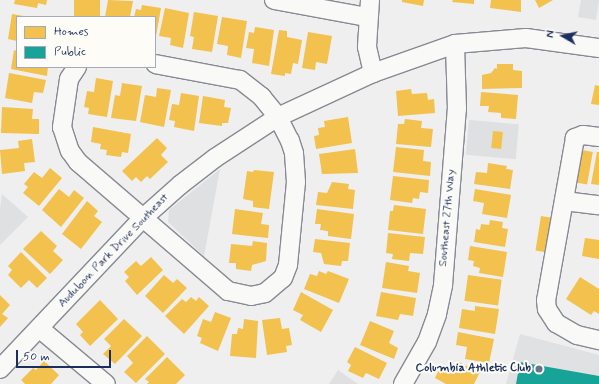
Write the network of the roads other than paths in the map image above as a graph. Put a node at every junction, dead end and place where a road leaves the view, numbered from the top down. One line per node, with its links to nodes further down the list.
1 (274, 0): 2 (street)
2 (369, 8): 7 (street)
3 (455, 44): 4 (street, Audubon Park Drive Southeast); 7 (street, Audubon Park Drive Southeast); 17 (street, Southeast 27th Way)
4 (599, 48)
5 (156, 64): 8 (street)
6 (75, 68): 12 (street)
7 (373, 73): 8 (street, Audubon Park Drive Southeast)
8 (278, 117): 12 (street, Audubon Park Drive Southeast); 12 (street)
9 (599, 137): 10 (street)
10 (564, 201): 11 (street); 14 (street)
11 (599, 205)
12 (143, 218): 13 (street, Audubon Park Drive Southeast)
13 (39, 328): 15 (street, Audubon Park Drive Southeast); 16 (street)
14 (599, 340)
15 (0, 369)
16 (106, 384)
17 (403, 384)

